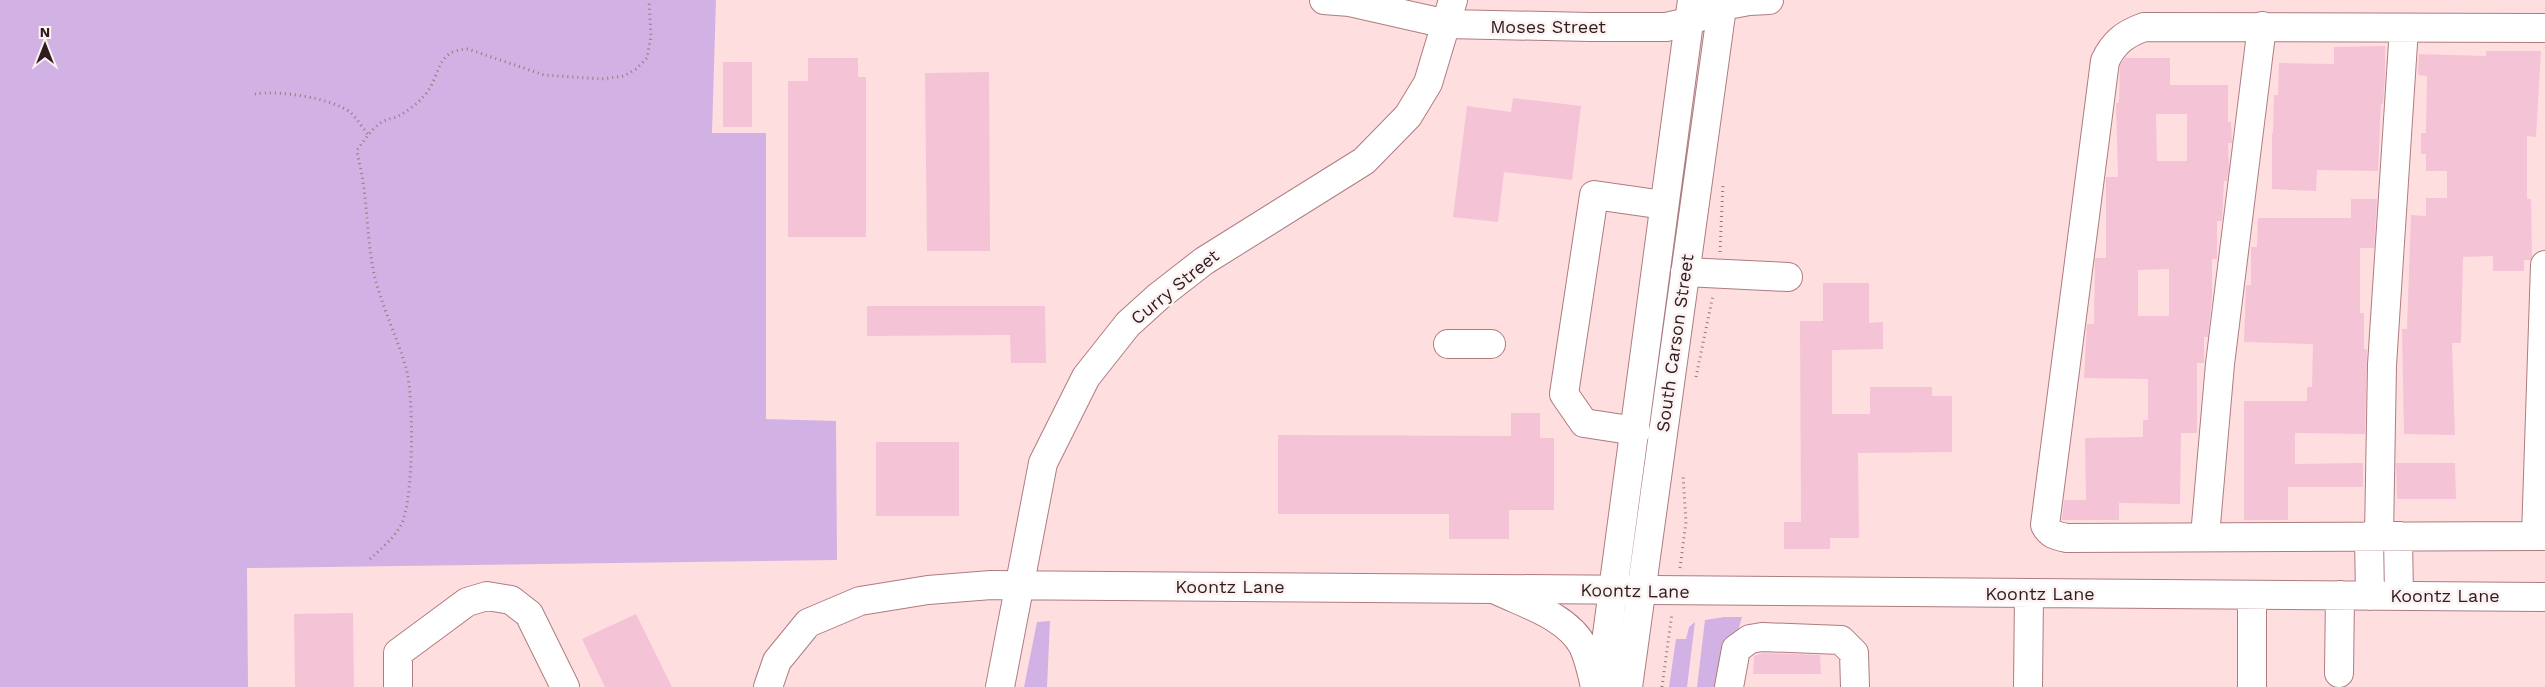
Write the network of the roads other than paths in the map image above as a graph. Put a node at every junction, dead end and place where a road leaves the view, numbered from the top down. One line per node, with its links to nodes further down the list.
1 (1324, 0): 5 (street, Moses Street)
2 (1769, 0): 3 (street, Moses Street)
3 (1722, 3): 4 (street, Moses Street); 11 (street, South Carson Street)
4 (1691, 11): 5 (street, Moses Street); 9 (street, South Carson Street)
5 (1450, 12): 19 (street, Curry Street)
6 (2262, 26): 7 (street); 16 (street); 16 (street)
7 (2404, 28): 8 (street); 17 (street)
8 (2545, 28)
9 (1664, 205): 15 (street, South Carson Street); 15 (street)
10 (2545, 265): 18 (street)
11 (1685, 272): 12 (street); 22 (street, South Carson Street)
12 (1788, 276)
13 (1448, 344): 14 (street)
14 (1490, 344)
15 (1636, 431): 21 (street, South Carson Street)
16 (2205, 536): 17 (street)
17 (2382, 536): 18 (street); 26 (street); 27 (street)
18 (2541, 536)
19 (1020, 585): 20 (street, Koontz Lane); 32 (street, Koontz Lane); 33 (street, Curry Street)
20 (1496, 590): 21 (street, Koontz Lane); 34 (street)
21 (1613, 591): 22 (street, Koontz Lane); 35 (street, South Carson Street)
22 (1642, 591): 23 (street, Koontz Lane); 36 (street, South Carson Street)
23 (2029, 594): 24 (street, Koontz Lane); 39 (street)
24 (2252, 595): 25 (street, Koontz Lane); 40 (street)
25 (2340, 595): 26 (street, Koontz Lane); 29 (street)
26 (2370, 596): 27 (street, Koontz Lane)
27 (2399, 596): 28 (street, Koontz Lane)
28 (2545, 597)
29 (2339, 673)
30 (399, 685): 31 (street)
31 (565, 687)
32 (768, 687)
33 (1000, 687)
34 (1595, 687)
35 (1600, 687)
36 (1628, 687)
37 (1729, 687): 38 (street)
38 (1855, 687)
39 (2028, 687)
40 (2252, 687)

